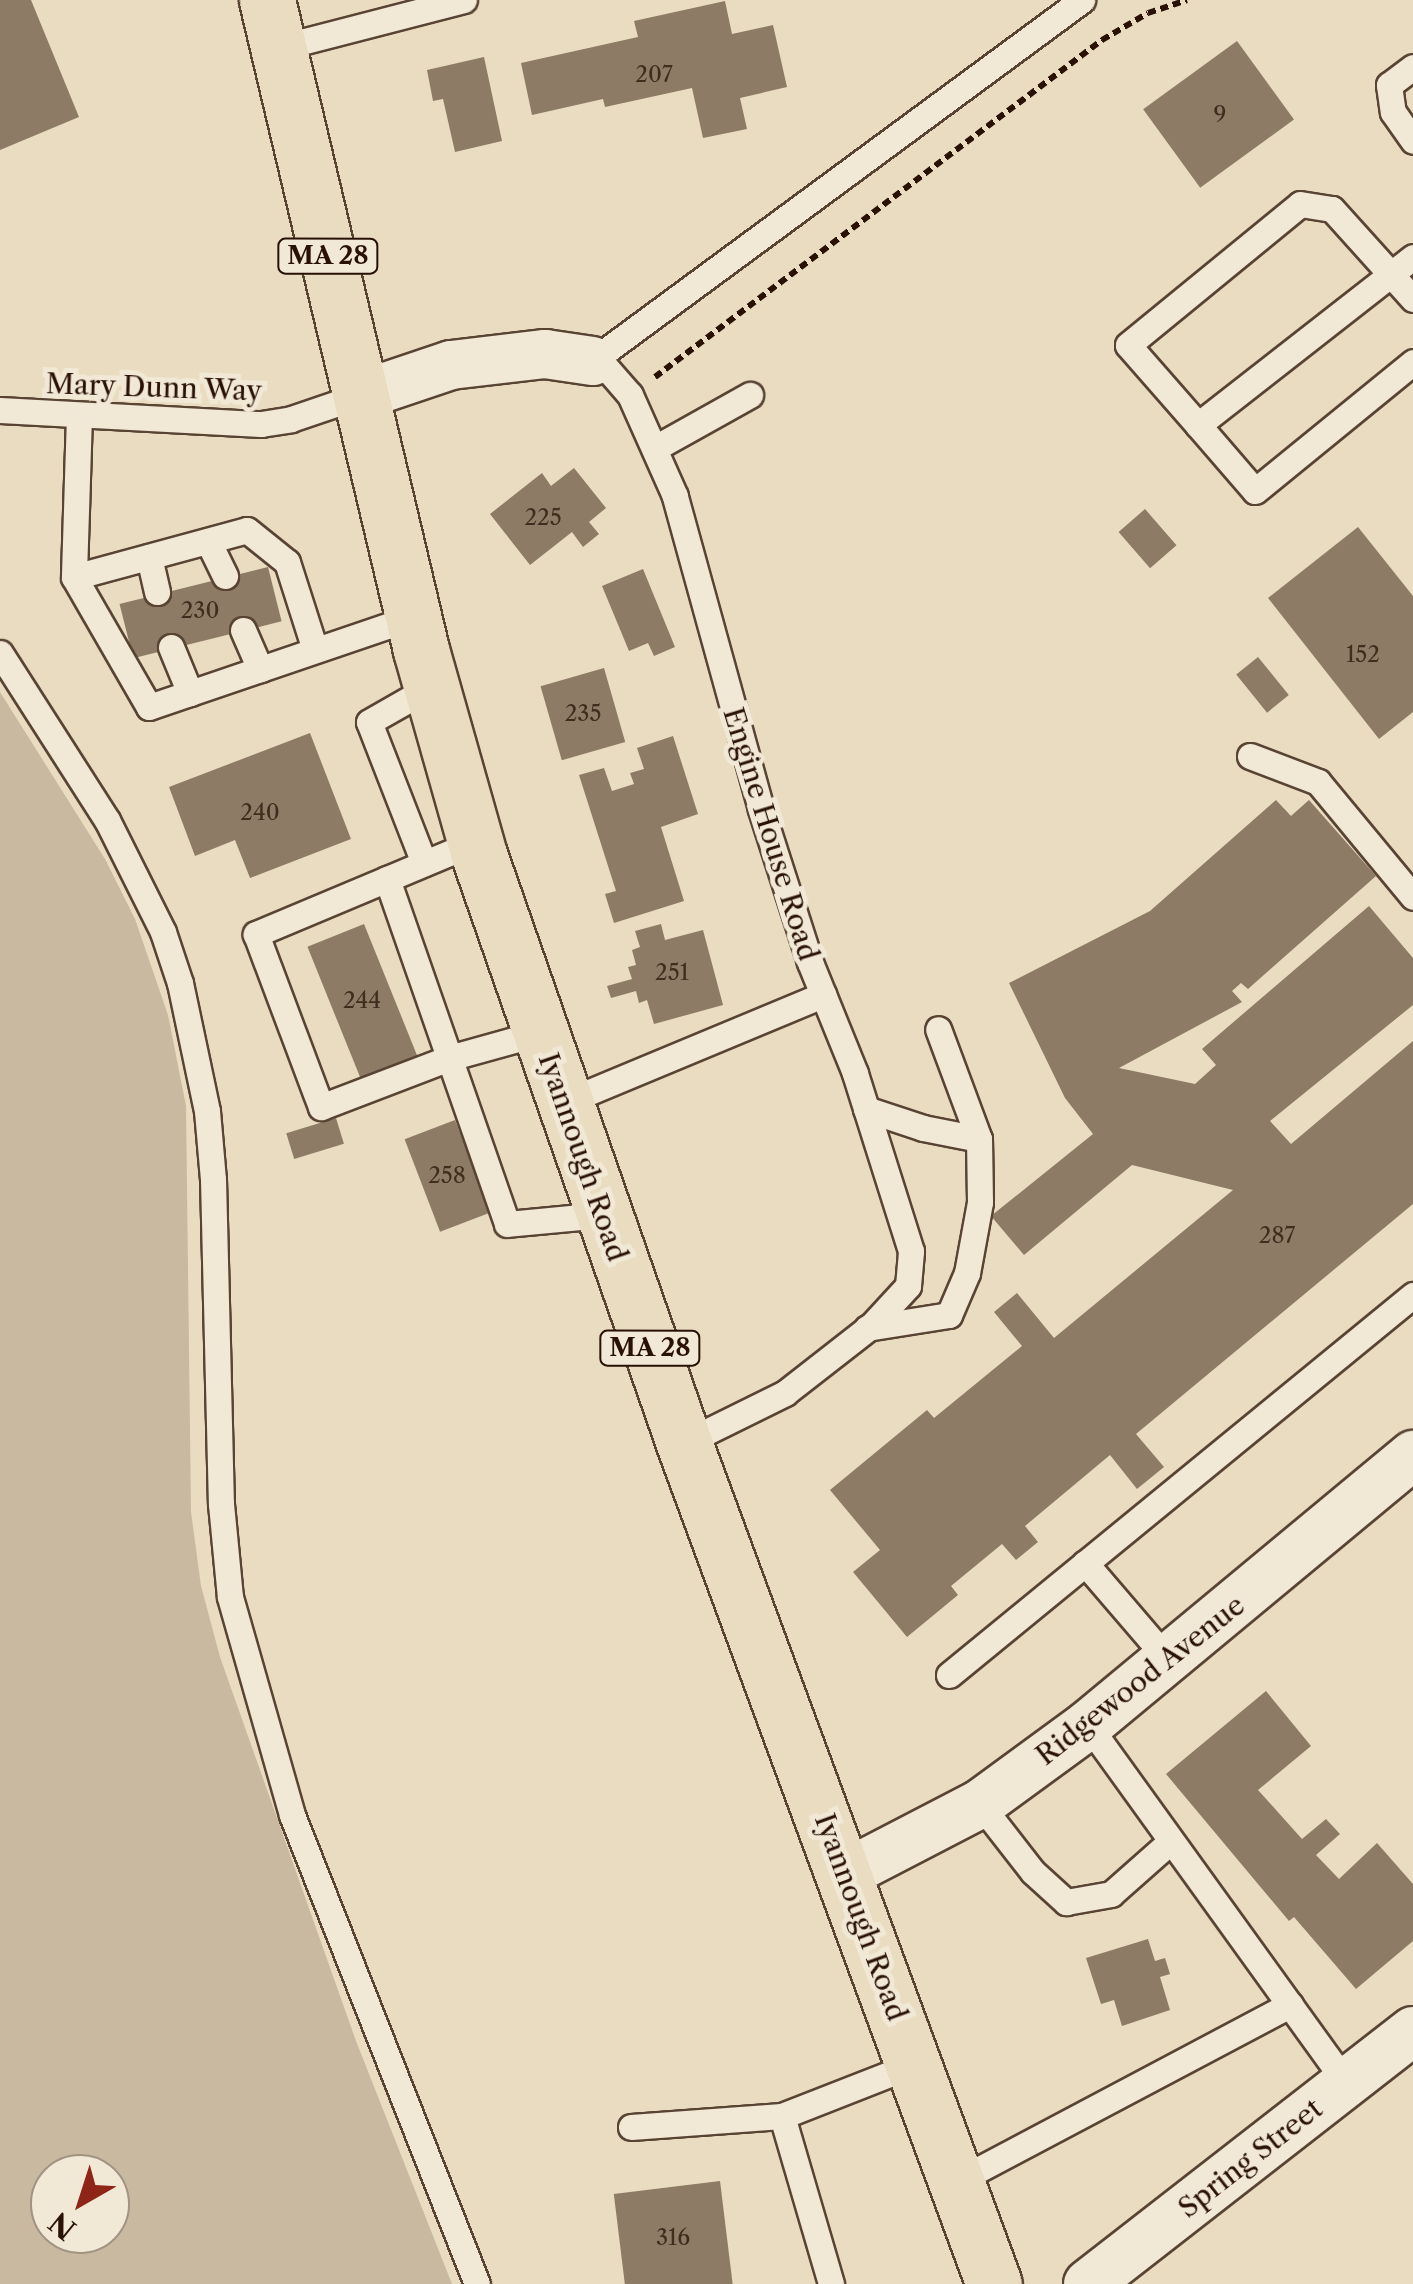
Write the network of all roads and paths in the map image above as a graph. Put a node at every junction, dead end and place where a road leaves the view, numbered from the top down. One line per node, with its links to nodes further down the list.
1 (464, 0): 4 (lane)
2 (1082, 0): 10 (lane)
3 (1186, 0): 13 (path)
4 (273, 24): 12 (main road, Iyannough Road / MA 28)
5 (1413, 67): 6 (lane)
6 (1413, 142)
7 (1413, 257): 8 (lane)
8 (1391, 273): 9 (lane); 17 (lane); 17 (lane)
9 (1413, 300)
10 (592, 361): 12 (street); 13 (lane, Engine House Road)
11 (1413, 362): 17 (lane)
12 (362, 395): 16 (lane, Mary Dunn Way); 24 (main road, Iyannough Road / MA 28)
13 (630, 395): 18 (lane, Engine House Road)
14 (750, 395): 18 (lane)
15 (0, 410): 16 (lane, Mary Dunn Way)
16 (80, 414): 22 (lane)
17 (1198, 425)
18 (655, 448): 37 (lane, Engine House Road)
19 (208, 541): 20 (lane); 21 (lane); 27 (lane)
20 (149, 557): 22 (lane); 23 (lane)
21 (225, 576)
22 (74, 577): 31 (lane)
23 (157, 592)
24 (414, 617): 27 (lane); 30 (main road, Iyannough Road / MA 28)
25 (243, 630): 29 (lane)
26 (171, 647): 31 (lane)
27 (315, 650): 29 (lane)
28 (0, 652): 63 (lane)
29 (260, 669): 31 (lane)
30 (432, 686): 33 (main road, Iyannough Road / MA 28); 34 (lane)
31 (190, 692)
32 (1250, 756): 36 (lane)
33 (475, 842): 34 (lane); 39 (main road, Iyannough Road / MA 28)
34 (424, 863): 35 (lane)
35 (387, 879): 40 (lane); 40 (lane)
36 (1413, 897)
37 (824, 995): 41 (lane); 42 (lane, Engine House Road)
38 (938, 1028): 43 (lane)
39 (540, 1033): 40 (lane); 41 (main road, Iyannough Road / MA 28)
40 (449, 1058): 44 (lane)
41 (563, 1103): 44 (main road, Iyannough Road / MA 28)
42 (866, 1109): 43 (lane); 46 (lane, Engine House Road)
43 (980, 1139): 46 (lane)
44 (602, 1214): 47 (main road, Iyannough Road / MA 28)
45 (1413, 1294): 49 (lane)
46 (868, 1328): 47 (lane, Engine House Road)
47 (684, 1444): 55 (main road, Iyannough Road / MA 28)
48 (1413, 1455): 50 (street, Ridgewood Avenue)
49 (1085, 1564): 50 (lane); 51 (lane)
50 (1169, 1661): 52 (street, Ridgewood Avenue)
51 (949, 1675)
52 (1088, 1725): 53 (street, Ridgewood Avenue); 54 (lane)
53 (980, 1804): 54 (lane); 55 (street, Ridgewood Avenue)
54 (1171, 1840): 56 (lane)
55 (845, 1874): 58 (main road, Iyannough Road / MA 28)
56 (1290, 2005): 59 (lane); 62 (lane)
57 (1413, 2031): 59 (street, Spring Street)
58 (915, 2064): 60 (lane); 62 (main road, Iyannough Road / MA 28)
59 (1346, 2083): 66 (street, Spring Street)
60 (782, 2116): 61 (lane); 64 (lane)
61 (631, 2127)
62 (957, 2181): 65 (main road, Iyannough Road / MA 28)
63 (476, 2284)
64 (831, 2284)
65 (994, 2284)
66 (1088, 2284)

